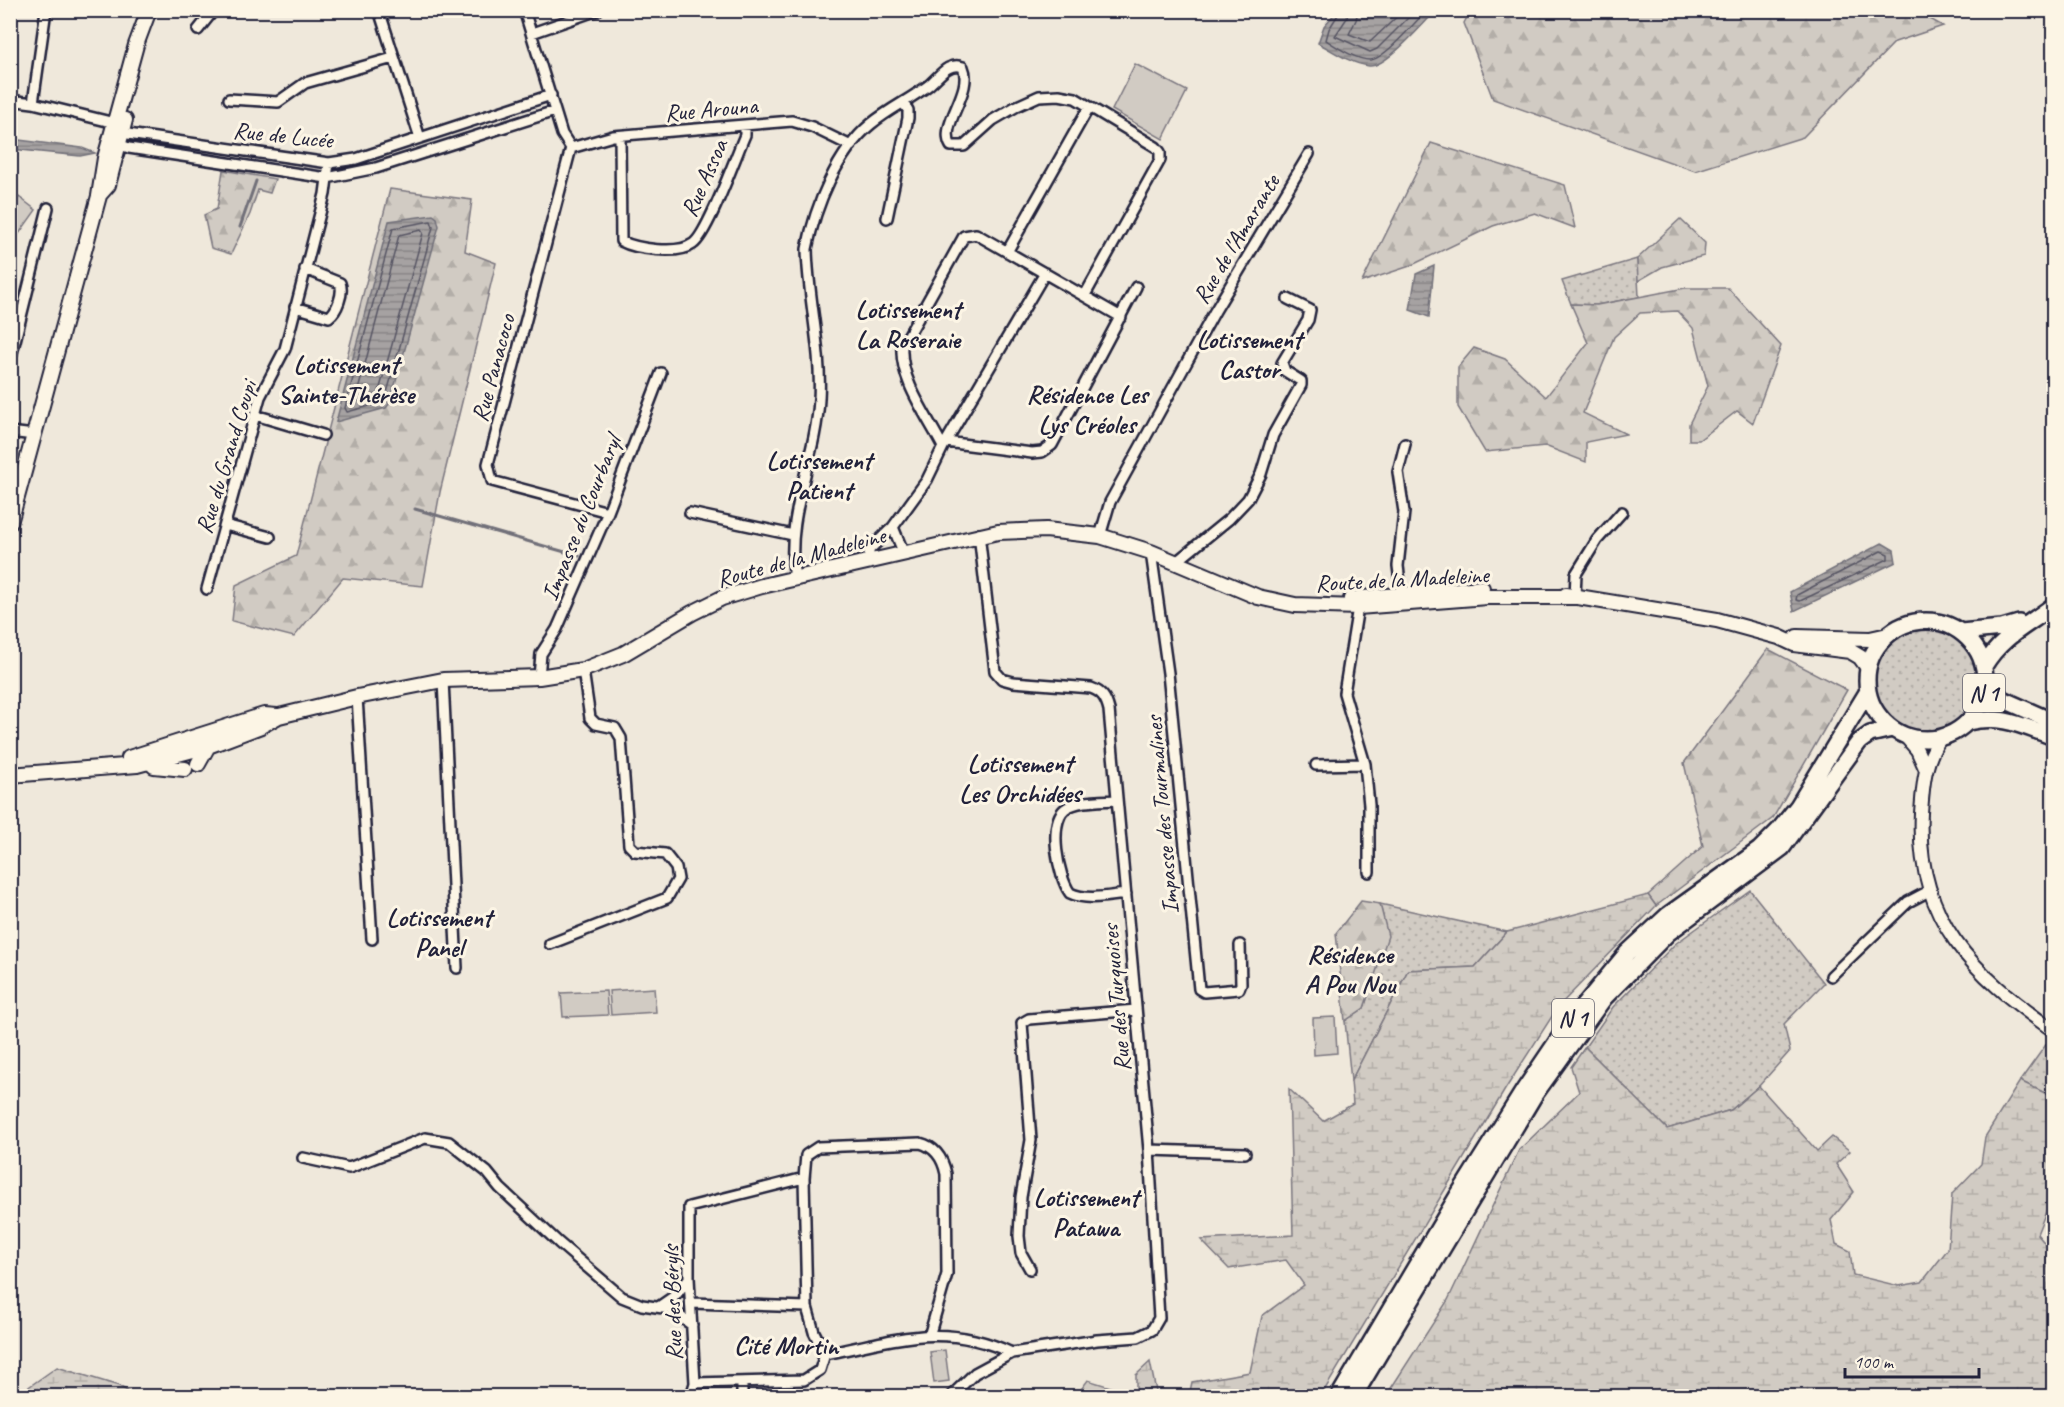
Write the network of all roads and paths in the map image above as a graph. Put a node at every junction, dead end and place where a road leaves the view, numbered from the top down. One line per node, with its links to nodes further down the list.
1 (46, 10): 13 (street)
2 (149, 10): 18 (main road)
3 (214, 10): 7 (street)
4 (379, 10): 9 (street)
5 (524, 10): 8 (street)
6 (598, 10): 8 (street)
7 (198, 30)
8 (532, 33): 10 (street)
9 (393, 58): 11 (street); 20 (street)
10 (551, 94): 16 (street); 20 (street, Rue de Lucée)
11 (229, 99)
12 (10, 100): 13 (street)
13 (33, 103): 18 (street)
14 (903, 103): 15 (street); 21 (street); 27 (street)
15 (1089, 107): 28 (street); 32 (street)
16 (555, 111): 22 (street); 25 (street)
17 (745, 126): 19 (street, Rue Arouna); 19 (street, Rue Assoa); 21 (street, Rue Arouna)
18 (117, 133): 24 (street, Rue de Lucée); 25 (street); 42 (main road)
19 (620, 136): 22 (street, Rue Arouna)
20 (420, 138): 24 (street, Rue de Lucée)
21 (851, 146): 53 (street)
22 (571, 148): 46 (street, Rue Panacoco)
23 (1310, 154): 55 (street, Rue de l'Amarante)
24 (329, 163): 25 (street, Rue du Grand Coupi)
25 (327, 177): 29 (street, Rue du Grand Coupi)
26 (48, 208): 35 (street)
27 (887, 218)
28 (1007, 252): 30 (street); 45 (street)
29 (305, 269): 34 (street, Rue du Grand Coupi); 34 (street)
30 (1045, 273): 32 (street); 45 (street)
31 (1136, 287): 37 (street)
32 (1085, 295): 37 (street)
33 (1288, 298): 59 (street)
34 (295, 307): 40 (street, Rue du Grand Coupi)
35 (22, 308): 36 (street); 38 (street)
36 (10, 313)
37 (1121, 317): 45 (street)
38 (10, 361)
39 (661, 373): 46 (street, Impasse du Courbaryl)
40 (255, 415): 43 (street); 50 (street, Rue du Grand Coupi)
41 (10, 432): 42 (street)
42 (34, 435): 49 (main road)
43 (323, 435)
44 (1405, 444): 64 (street)
45 (945, 445): 51 (street)
46 (608, 512): 74 (street, Impasse du Courbaryl)
47 (1622, 512): 63 (street)
48 (690, 513): 53 (street)
49 (10, 523)
50 (225, 525): 54 (street); 62 (street, Rue du Grand Coupi)
51 (893, 527): 57 (street); 58 (street)
52 (979, 534): 55 (main road, Route de la Madeleine); 57 (main road, Route de la Madeleine); 91 (street, Rue des Turquoises)
53 (793, 535): 60 (street)
54 (270, 537)
55 (1100, 537): 56 (main road, Route de la Madeleine)
56 (1151, 552): 59 (main road, Route de la Madeleine); 97 (street, Impasse des Tourmalines)
57 (904, 554): 58 (main road, Route de la Madeleine)
58 (869, 563): 60 (main road, Route de la Madeleine)
59 (1175, 563): 61 (main road, Route de la Madeleine)
60 (795, 579): 72 (main road, Route de la Madeleine)
61 (1234, 587): 64 (main road, Route de la Madeleine); 66 (main road, Route de la Madeleine)
62 (207, 589)
63 (1575, 597): 64 (main road, Route de la Madeleine); 70 (main road, Route de la Madeleine)
64 (1402, 599): 66 (main road, Route de la Madeleine)
65 (2054, 605): 67 (main road)
66 (1358, 607): 85 (street)
67 (2039, 616): 68 (main road); 73 (main road)
68 (1961, 632): 69 (main road); 73 (main road, N 1)
69 (1888, 635): 70 (main road, Route de la Madeleine); 71 (main road)
70 (1779, 637): 71 (main road, Route de la Madeleine)
71 (1868, 668): 76 (main road)
72 (583, 670): 74 (main road, Route de la Madeleine); 96 (street)
73 (1985, 672): 79 (main road, N 1); 80 (main road, N 1)
74 (539, 677): 75 (main road, Route de la Madeleine)
75 (443, 680): 77 (main road, Route de la Madeleine); 98 (street)
76 (1868, 691): 81 (main road); 120 (main road, N 1)
77 (357, 697): 78 (main road, Route de la Madeleine); 95 (street)
78 (279, 716): 84 (main road, Route de la Madeleine); 88 (main road, Route de la Madeleine)
79 (1968, 722): 82 (main road, N 1); 83 (main road, N 1)
80 (2054, 722)
81 (1899, 733): 83 (main road, N 1); 89 (street); 121 (main road, N 1)
82 (2054, 737)
83 (1940, 739): 89 (street)
84 (208, 746): 86 (main road, Route de la Madeleine); 86 (main road)
85 (1365, 764): 87 (street); 92 (street)
86 (137, 765): 88 (main road, Route de la Madeleine)
87 (1316, 765)
88 (105, 766): 90 (main road, Route de la Madeleine)
89 (1925, 768): 93 (street)
90 (11, 775)
91 (1116, 800): 94 (street, Rue des Turquoises); 94 (street)
92 (1369, 872)
93 (1929, 891): 99 (street); 101 (street)
94 (1126, 894): 100 (street, Rue des Turquoises)
95 (372, 939)
96 (550, 944)
97 (1240, 945)
98 (457, 968)
99 (1831, 976)
100 (1136, 1010): 102 (street, Rue des Turquoises); 106 (street)
101 (2054, 1031)
102 (1149, 1150): 103 (street); 113 (street, Rue des Turquoises)
103 (1245, 1153)
104 (303, 1158): 109 (street)
105 (804, 1178): 107 (street, Rue des Béryls); 110 (street); 112 (street)
106 (1030, 1269)
107 (689, 1278): 108 (street, Rue des Béryls); 109 (street)
108 (692, 1303): 110 (street); 111 (street, Rue des Béryls)
109 (660, 1306): 111 (street)
110 (807, 1307): 114 (street)
111 (692, 1325): 115 (street, Rue des Béryls)
112 (930, 1333): 113 (street); 114 (street)
113 (1012, 1353): 119 (street, Rue des Turquoises)
114 (825, 1354): 116 (street)
115 (695, 1383): 116 (street); 117 (street, Rue des Béryls)
116 (742, 1383): 118 (street)
117 (691, 1396)
118 (742, 1396)
119 (952, 1396)
120 (1339, 1396)
121 (1354, 1396)

